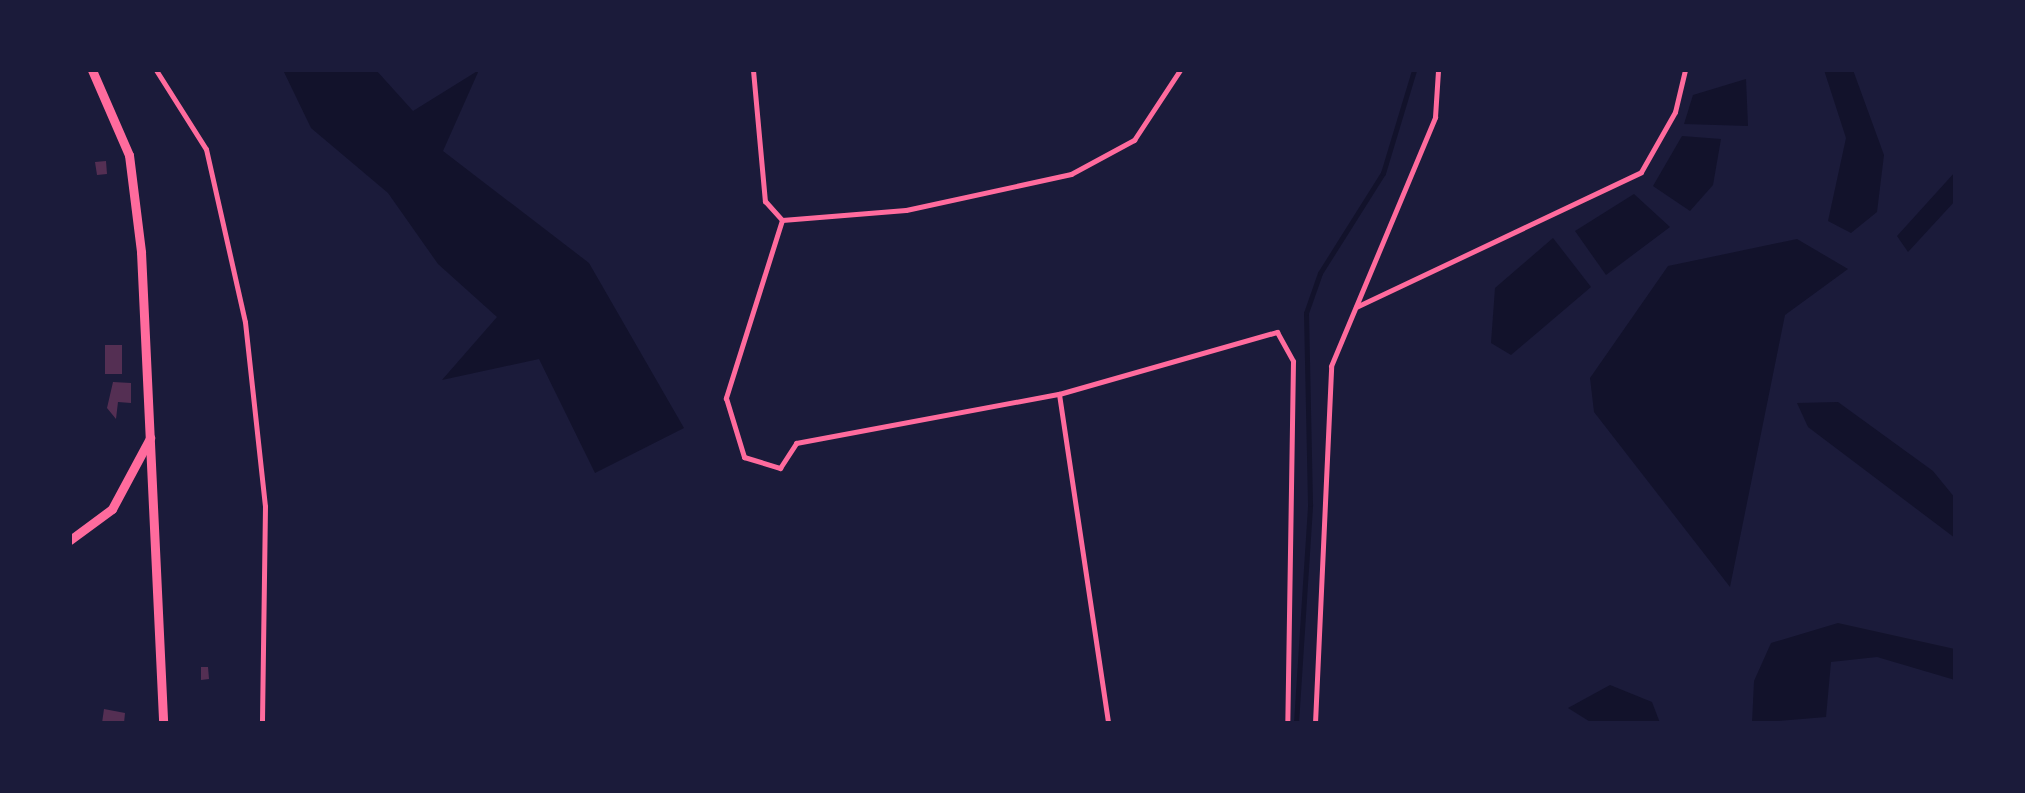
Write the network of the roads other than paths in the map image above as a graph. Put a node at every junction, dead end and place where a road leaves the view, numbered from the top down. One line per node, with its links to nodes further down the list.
1 (92, 70): 10 (street)
2 (156, 70): 13 (lane)
3 (754, 70): 7 (lane)
4 (1180, 70): 7 (lane)
5 (1438, 70): 8 (lane)
6 (1685, 70): 8 (lane)
7 (782, 220): 9 (lane)
8 (1356, 307): 16 (lane)
9 (1058, 394): 14 (lane); 15 (lane)
10 (151, 436): 11 (street); 12 (street)
11 (70, 540)
12 (163, 723)
13 (262, 723)
14 (1108, 723)
15 (1287, 723)
16 (1315, 723)

